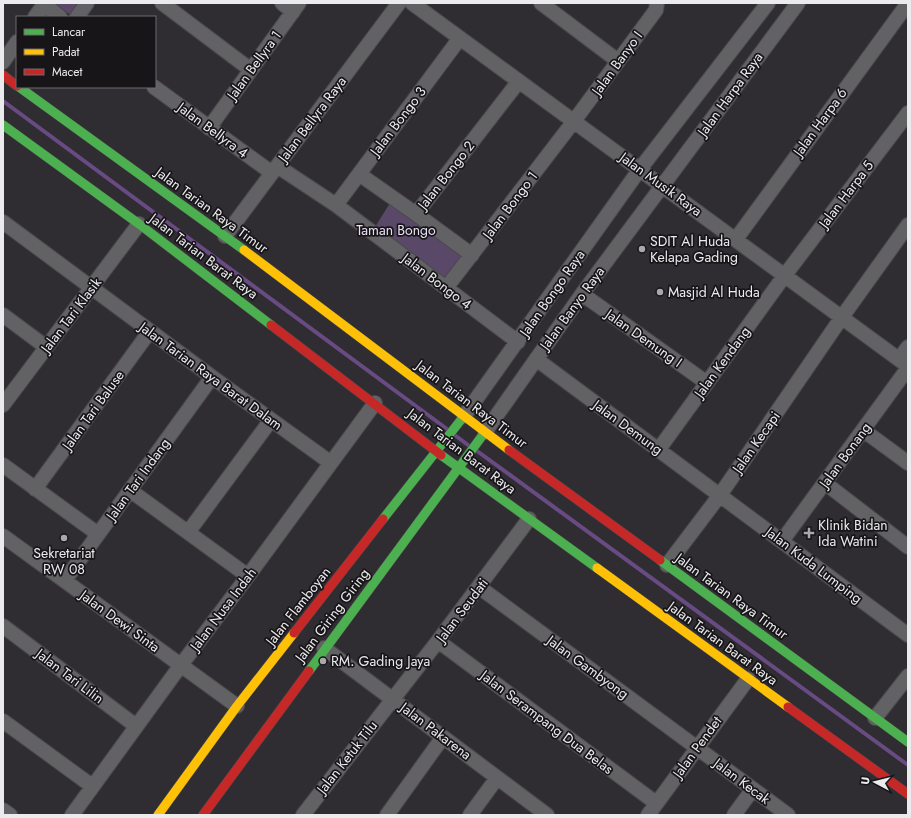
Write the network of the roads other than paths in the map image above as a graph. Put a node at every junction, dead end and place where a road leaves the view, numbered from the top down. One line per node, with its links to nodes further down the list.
1 (87, 3): 14 (street)
2 (162, 3): 19 (street)
3 (399, 3): 29 (street, Jalan Bellyra Raya)
4 (412, 3): 15 (street, Jalan Musik Raya)
5 (541, 3): 17 (street)
6 (657, 3): 17 (street, Jalan Banyo I)
7 (768, 3): 30 (street)
8 (798, 3): 32 (street, Jalan Harpa Raya)
9 (44, 4): 12 (street); 13 (street)
10 (905, 5): 39 (street, Jalan Harpa 6)
11 (292, 6): 19 (street, Jalan Bellyra 1)
12 (36, 16)
13 (59, 16)
14 (78, 16)
15 (460, 38): 21 (street, Jalan Musik Raya); 31 (street, Jalan Bongo 3)
16 (16, 43): 18 (street)
17 (618, 61): 26 (street, Jalan Banyo I)
18 (3, 62)
19 (251, 70): 28 (street, Jalan Bellyra 1)
20 (3, 75): 22 (street, Jalan Tarian Raya Timur)
21 (519, 81): 26 (street, Jalan Musik Raya); 34 (street, Jalan Bongo 2)
22 (16, 85)
23 (21, 88): 38 (street, Jalan Tarian Raya Timur)
24 (155, 88): 28 (street, Jalan Bellyra 4)
25 (908, 113): 41 (street, Jalan Harpa 5)
26 (574, 121): 30 (street, Jalan Musik Raya); 40 (street, Jalan Bongo 1)
27 (3, 125): 36 (street, Jalan Tarian Barat Raya)
28 (209, 128): 29 (street, Jalan Bellyra 4)
29 (274, 169): 33 (street, Jalan Bongo 4); 38 (street, Jalan Bellyra Raya)
30 (640, 169): 32 (street, Jalan Musik Raya); 48 (street, Jalan Bongo Raya)
31 (359, 174): 33 (street, Jalan Bongo 3); 34 (street, Jalan Bongo 2)
32 (662, 186): 39 (street, Jalan Musik Raya); 44 (street, Jalan Banyo Raya)
33 (336, 205): 43 (street, Jalan Bongo 4)
34 (416, 214): 40 (street)
35 (3, 222): 42 (street, Jalan Tarian Raya Barat Dalam)
36 (139, 224): 42 (street, Jalan Tari Klasik); 55 (street, Jalan Tarian Barat Raya)
37 (908, 226): 46 (street, Jalan Kecapi)
38 (225, 236): 58 (street, Jalan Tarian Raya Timur)
39 (736, 238): 41 (street, Jalan Musik Raya)
40 (472, 254): 43 (street, Jalan Bongo 1)
41 (785, 275): 46 (street, Jalan Musik Raya); 54 (street, Jalan Kendang)
42 (92, 288): 47 (street, Jalan Tarian Raya Barat Dalam); 49 (street, Jalan Tari Klasik)
43 (446, 288): 48 (street, Jalan Bongo 4)
44 (582, 294): 51 (street, Jalan Banyo Raya); 54 (street, Jalan Demung I)
45 (3, 315): 49 (street)
46 (842, 318): 52 (street, Jalan Musik Raya); 70 (street, Jalan Kecapi)
47 (150, 331): 53 (street, Jalan Tarian Raya Barat Dalam); 68 (street, Jalan Tari Baluse)
48 (518, 342): 58 (street, Jalan Bongo Raya)
49 (46, 347): 56 (street, Jalan Tari Klasik)
50 (908, 347): 52 (street, Jalan Bonang)
51 (536, 359): 60 (street, Jalan Banyo Raya); 62 (street, Jalan Demung)
52 (905, 364): 59 (street, Jalan Bonang)
53 (212, 377): 57 (street, Jalan Tarian Raya Barat Dalam); 69 (street, Jalan Tari Indang)
54 (707, 382): 62 (street, Jalan Kendang)
55 (375, 403): 61 (street, Jalan Tarian Barat Raya); 63 (street, Jalan Nusa Indah)
56 (3, 405)
57 (271, 420): 63 (street, Jalan Tarian Raya Barat Dalam); 72 (street)
58 (461, 420): 60 (street, Jalan Tarian Raya Timur); 61 (street, Jalan Flamboyan)
59 (863, 430): 64 (street); 67 (street, Jalan Bonang)
60 (483, 435): 65 (street, Jalan Giring Giring); 77 (street, Jalan Tarian Raya Timur)
61 (439, 449): 65 (street, Jalan Tarian Barat Raya); 89 (street, Jalan Flamboyan)
62 (659, 449): 70 (street, Jalan Demung)
63 (331, 462): 78 (street, Jalan Nusa Indah)
64 (908, 463)
65 (462, 464): 71 (street, Jalan Tarian Barat Raya); 84 (street, Jalan Giring Giring)
66 (3, 465): 68 (street)
67 (825, 483): 75 (street, Jalan Bonang); 76 (street)
68 (35, 489): 73 (street)
69 (131, 490): 72 (street); 73 (street, Jalan Tari Indang)
70 (720, 494): 75 (street, Jalan Kuda Lumping); 77 (street, Jalan Kecapi)
71 (529, 519): 80 (street, Jalan Seudati); 87 (street, Jalan Tarian Barat Raya)
72 (189, 531): 78 (street)
73 (98, 534): 79 (street, Jalan Tari Indang)
74 (3, 536): 79 (street, Jalan Dewi Sinta)
75 (782, 541): 82 (street, Jalan Kuda Lumping)
76 (908, 547)
77 (667, 565): 90 (street, Jalan Tarian Raya Timur)
78 (248, 576): 85 (street, Jalan Nusa Indah)
79 (65, 580): 85 (street, Jalan Dewi Sinta)
80 (479, 587): 83 (street, Jalan Seudati); 95 (street, Jalan Gambyong)
81 (3, 626): 92 (street, Jalan Tari Lilin)
82 (908, 635)
83 (438, 641): 88 (street, Jalan Seudati); 100 (street, Jalan Serampang Dua Belas)
84 (324, 648): 88 (street, Jalan Pakarena); 105 (street, Jalan Giring Giring)
85 (180, 665): 89 (street, Jalan Dewi Sinta); 92 (street, Jalan Nusa Indah)
86 (908, 676): 90 (street)
87 (748, 679): 95 (street, Jalan Pendet); 99 (street, Jalan Tarian Barat Raya)
88 (392, 699): 93 (street, Jalan Pakarena); 106 (street, Jalan Ketuk Tilu)
89 (237, 706): 104 (street, Jalan Flamboyan)
90 (875, 718): 94 (street, Jalan Tarian Raya Timur)
91 (3, 721): 97 (street)
92 (136, 726): 97 (street, Jalan Nusa Indah)
93 (443, 737): 96 (street, Jalan Pakarena); 107 (street)
94 (908, 742)
95 (697, 747): 98 (street, Jalan Kecak); 100 (street, Jalan Pendet)
96 (497, 778): 108 (street); 109 (street, Jalan Pakarena)
97 (92, 786): 103 (street, Jalan Nusa Indah)
98 (753, 789): 111 (street); 112 (street, Jalan Kecak)
99 (908, 794)
100 (656, 803): 110 (street, Jalan Pendet)
101 (3, 810): 102 (street)
102 (10, 815)
103 (72, 815)
104 (158, 815)
105 (203, 815)
106 (302, 815)
107 (387, 815)
108 (470, 815)
109 (547, 815)
110 (648, 815)
111 (734, 815)
112 (788, 815)

